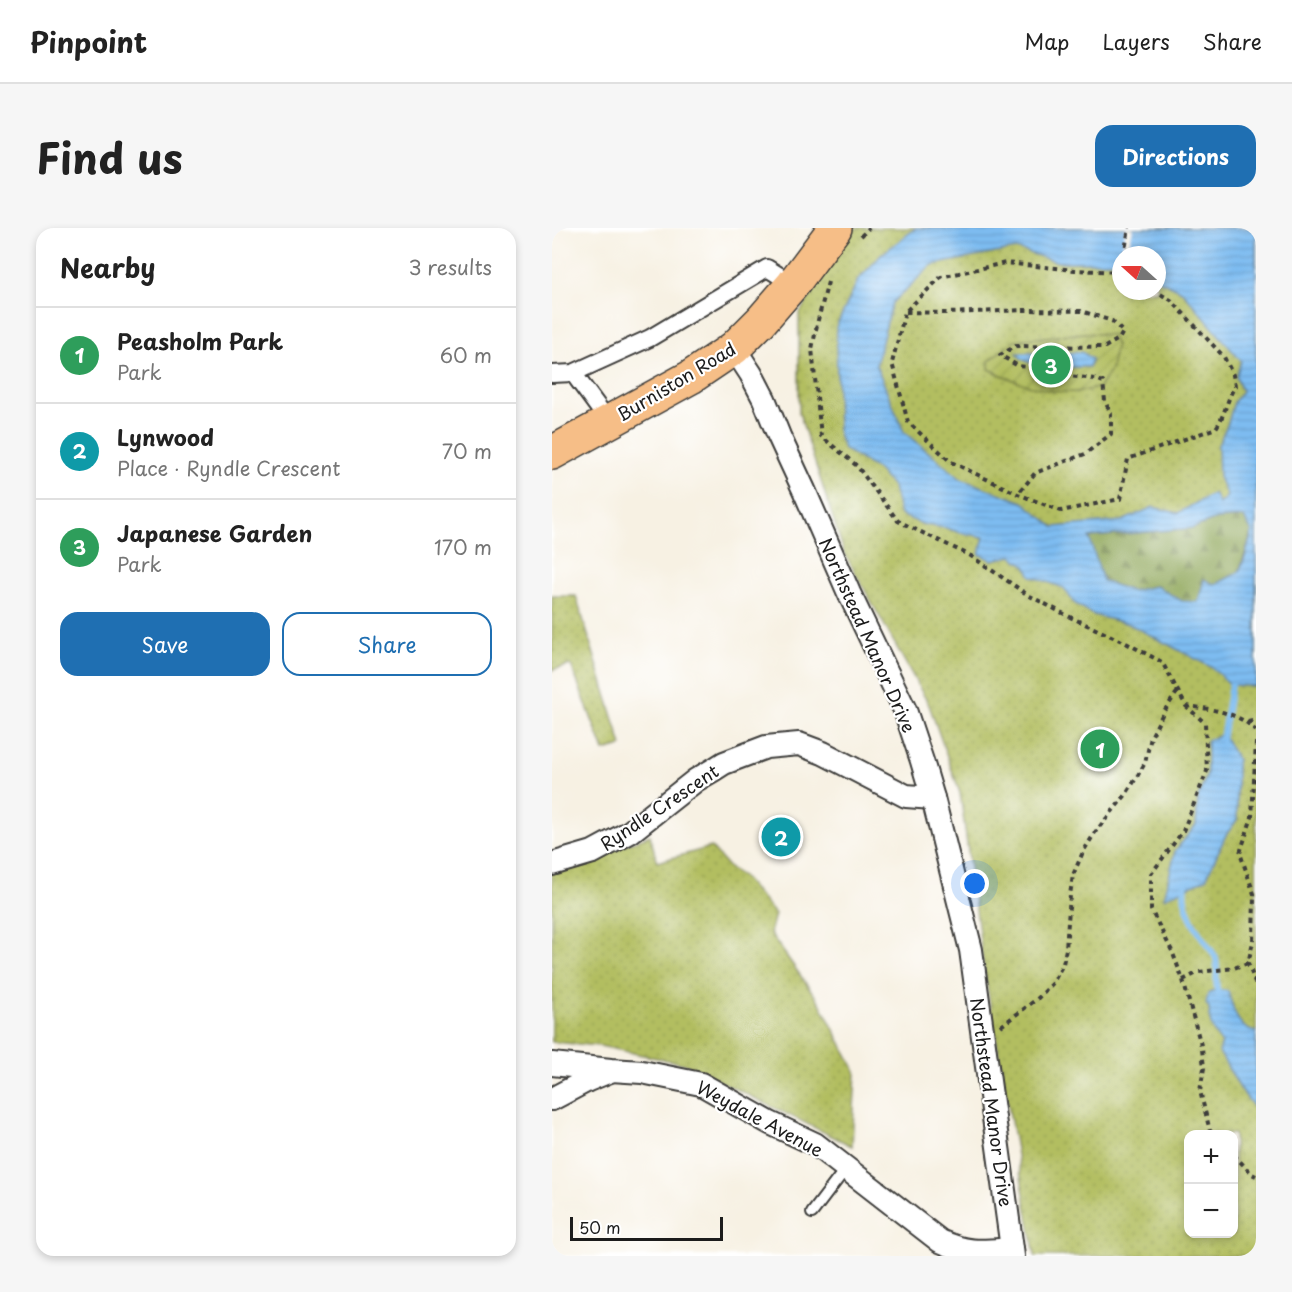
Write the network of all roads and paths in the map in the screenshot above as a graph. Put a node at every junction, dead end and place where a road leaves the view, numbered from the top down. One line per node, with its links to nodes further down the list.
1 (822, 228): 7 (main road, Burniston Road)
2 (869, 228): 4 (path)
3 (1129, 228): 5 (path)
4 (845, 235): 7 (main road, Burniston Road)
5 (1126, 246)
6 (1112, 272): 9 (path)
7 (810, 275): 11 (main road, Burniston Road); 13 (street); 18 (path)
8 (1166, 297): 17 (path)
9 (905, 312): 10 (path); 17 (path)
10 (1036, 346): 12 (path); 12 (path)
11 (734, 348): 15 (main road, Burniston Road); 24 (street, Northstead Manor Drive)
12 (1039, 368): 17 (path)
13 (573, 373): 14 (street); 15 (street)
14 (552, 374)
15 (609, 422): 16 (main road, Burniston Road)
16 (552, 453)
17 (1018, 494)
18 (1178, 691): 19 (path); 30 (path)
19 (1186, 706): 21 (path); 28 (path)
20 (1256, 720): 21 (path)
21 (1248, 722): 22 (path)
22 (1256, 731)
23 (1256, 742): 26 (path)
24 (933, 798): 25 (street, Ryndle Crescent); 40 (street, Northstead Manor Drive)
25 (552, 864)
26 (1255, 942): 27 (path)
27 (1248, 963): 28 (path); 29 (path)
28 (1183, 980): 34 (path)
29 (1256, 985)
30 (995, 1030)
31 (552, 1064): 32 (street, Weydale Avenue)
32 (611, 1070): 33 (street); 36 (street, Weydale Avenue)
33 (552, 1100)
34 (1210, 1130)
35 (1238, 1160): 37 (path)
36 (847, 1167): 38 (lane); 39 (street, Weydale Avenue)
37 (1256, 1176)
38 (812, 1213)
39 (944, 1248): 40 (street, Weydale Avenue)
40 (1012, 1252)

